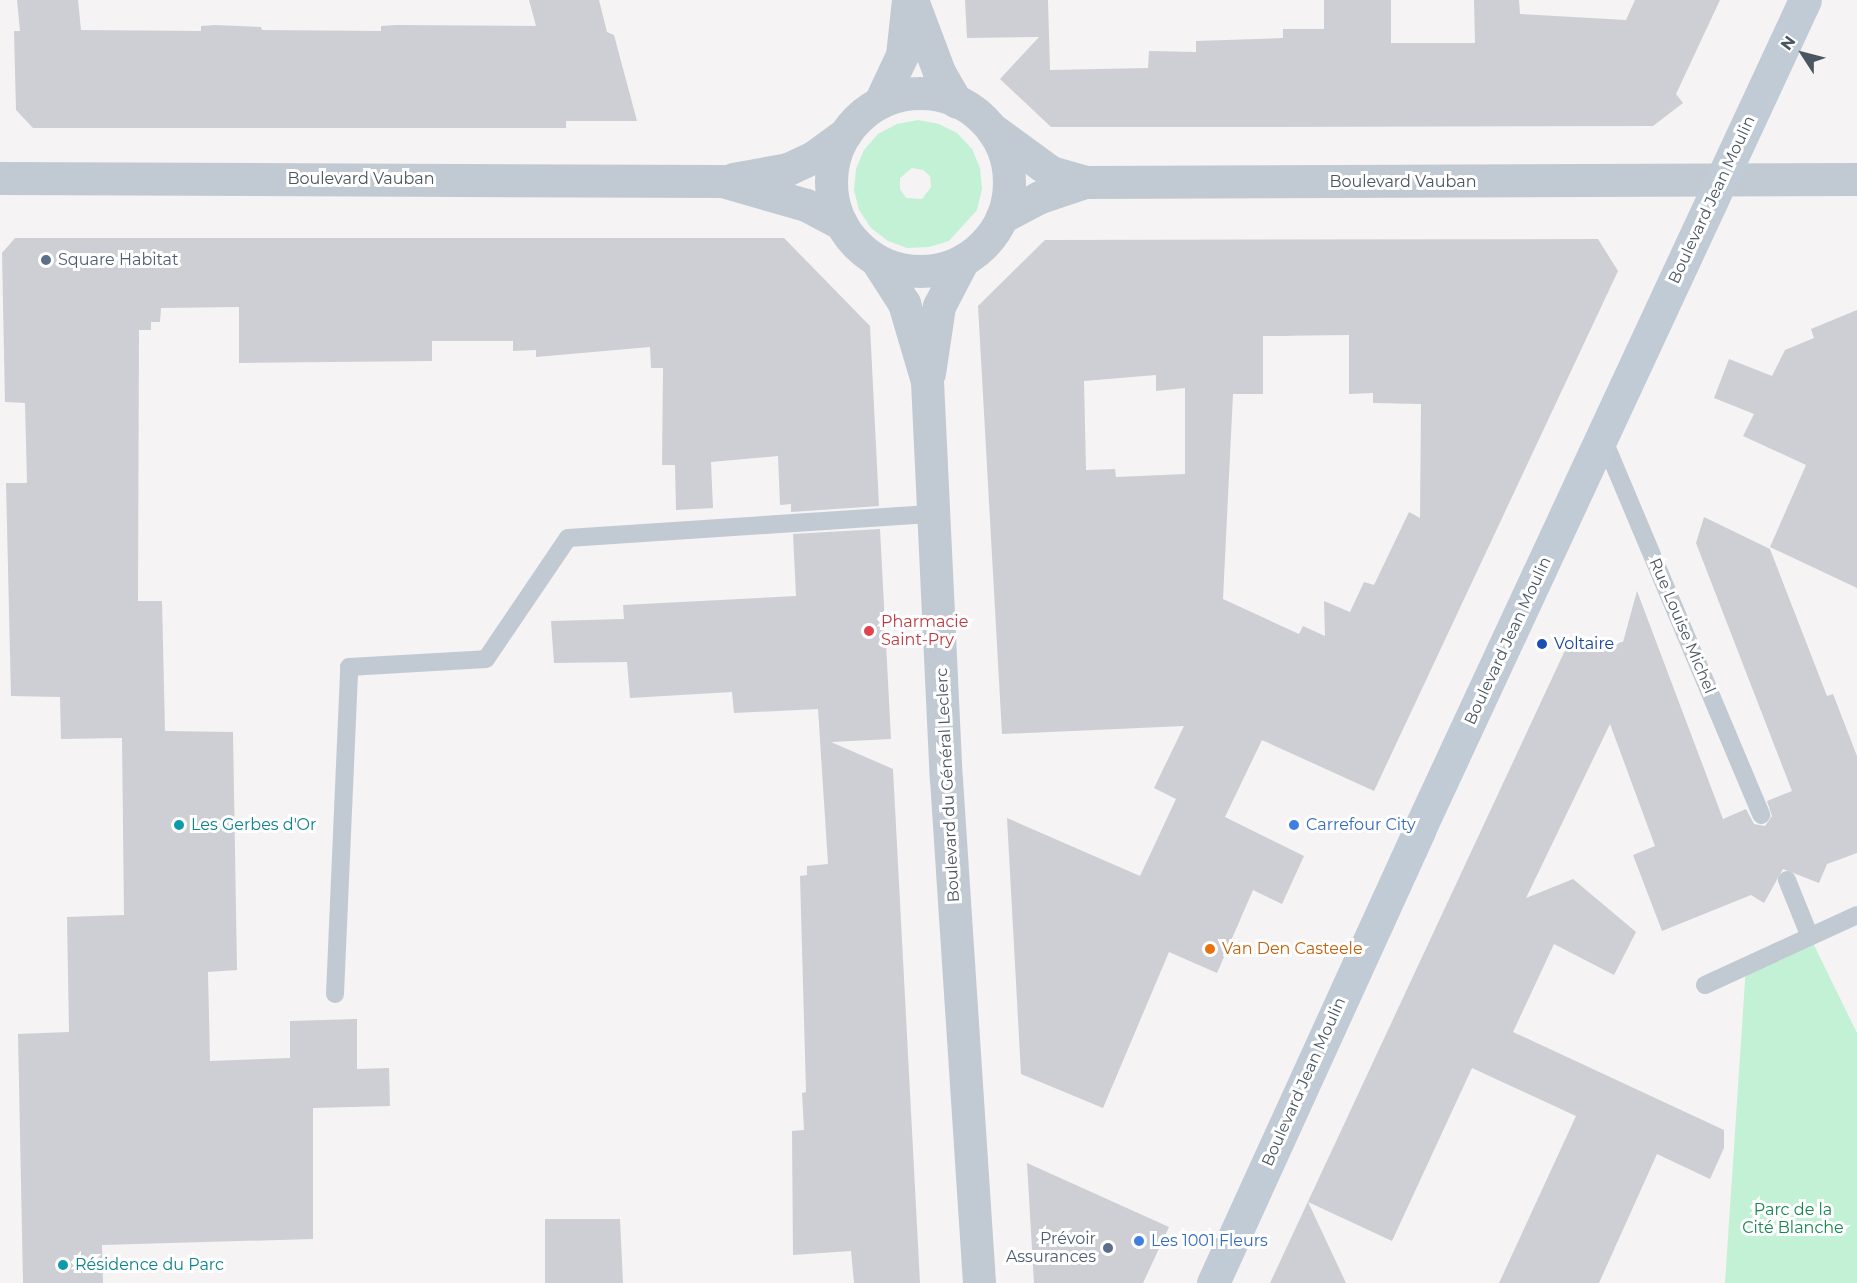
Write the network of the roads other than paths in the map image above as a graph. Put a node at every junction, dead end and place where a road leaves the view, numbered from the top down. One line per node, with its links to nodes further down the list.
1 (910, 0): 3 (street); 4 (street)
2 (1805, 0): 10 (main road, Boulevard Jean Moulin)
3 (956, 101): 4 (street); 5 (street)
4 (880, 102): 6 (street)
5 (992, 129): 11 (street, Boulevard Vauban); 12 (street)
6 (845, 134): 9 (street, Boulevard Vauban); 13 (street)
7 (0, 178): 9 (street, Boulevard Vauban)
8 (1857, 179): 10 (street, Boulevard Vauban)
9 (722, 181): 13 (street, Boulevard Vauban)
10 (1721, 181): 11 (street, Boulevard Vauban); 17 (main road, Boulevard Jean Moulin)
11 (1085, 182): 12 (street, Boulevard Vauban)
12 (1002, 217): 14 (street)
13 (841, 224): 15 (street)
14 (963, 260): 15 (street); 16 (street)
15 (877, 261): 16 (street, Boulevard du Général Leclerc)
16 (927, 381): 18 (street, Boulevard du Général Leclerc)
17 (1602, 436): 19 (lane, Rue Louise Michel); 26 (main road, Boulevard Jean Moulin)
18 (933, 514): 24 (lane); 25 (street, Boulevard du Général Leclerc)
19 (1761, 815)
20 (1787, 880): 22 (lane)
21 (1857, 915): 22 (lane)
22 (1810, 937): 23 (lane)
23 (1705, 985)
24 (335, 994)
25 (979, 1283)
26 (1213, 1283)

